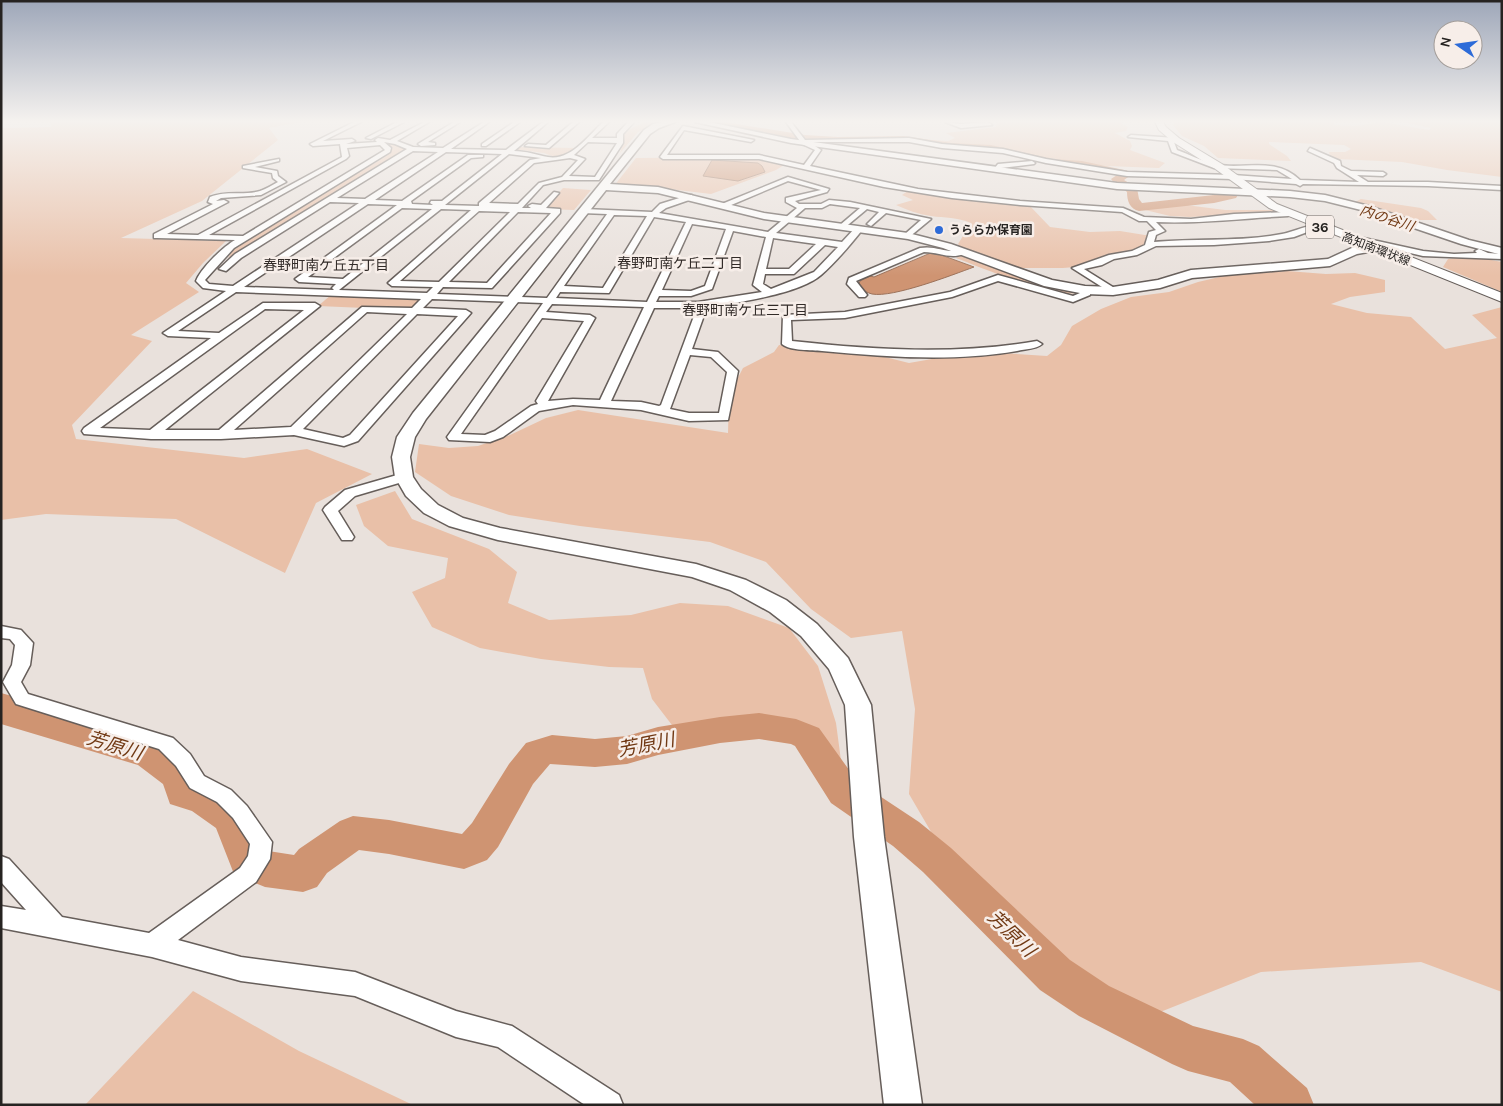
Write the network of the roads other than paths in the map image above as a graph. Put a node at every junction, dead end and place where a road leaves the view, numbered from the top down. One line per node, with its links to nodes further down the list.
1 (274, 174): 42 (street)
2 (315, 174): 36 (street)
3 (353, 174): 37 (street)
4 (372, 174): 38 (street)
5 (409, 174): 39 (street)
6 (445, 174): 40 (street)
7 (480, 174): 43 (street)
8 (517, 174): 48 (street)
9 (568, 174): 21 (street)
10 (600, 174): 21 (street)
11 (611, 174): 29 (street)
12 (834, 174): 55 (street)
13 (1030, 174): 30 (street)
14 (1126, 174): 22 (street); 30 (street)
15 (1228, 174): 22 (main road, 高知南環状線 / 36)
16 (1289, 174): 23 (street)
17 (1349, 174): 28 (street)
18 (1369, 174): 19 (street)
19 (1383, 174)
20 (538, 175): 24 (street)
21 (564, 178): 24 (street)
22 (1233, 178): 23 (street); 33 (main road, 高知南環状線 / 36)
23 (1298, 182): 28 (street); 34 (street)
24 (544, 183): 26 (street); 48 (street)
25 (754, 183): 27 (street)
26 (567, 186)
27 (768, 186): 44 (street); 45 (street)
28 (1371, 186): 31 (street)
29 (599, 187): 35 (street); 49 (street)
30 (1133, 188): 33 (street)
31 (1502, 188)
32 (556, 193): 48 (street)
33 (1254, 193): 34 (street); 53 (main road, 高知南環状線 / 36)
34 (1308, 196): 70 (street)
35 (689, 197): 44 (street); 52 (street)
36 (271, 198): 37 (street); 42 (street); 64 (street)
37 (310, 199): 65 (street)
38 (329, 200): 39 (street); 75 (street)
39 (367, 202): 40 (street); 77 (street)
40 (405, 202): 43 (street)
41 (896, 203): 50 (street)
42 (221, 204): 64 (street)
43 (441, 205): 47 (street); 80 (street); 80 (street)
44 (721, 206): 54 (street)
45 (802, 207): 46 (street); 54 (street)
46 (865, 207): 50 (street); 59 (street)
47 (477, 208): 48 (street); 81 (street)
48 (519, 208): 81 (street); 81 (street)
49 (585, 211): 51 (street); 92 (street)
50 (888, 211): 57 (street); 63 (street)
51 (612, 212): 52 (street); 83 (street)
52 (653, 214): 56 (street); 83 (street)
53 (1288, 214): 55 (street); 58 (main road, 高知南環状線 / 36)
54 (788, 220): 59 (street); 62 (street)
55 (1150, 220): 68 (street)
56 (693, 221): 60 (street); 86 (street)
57 (871, 224)
58 (1318, 226): 68 (street); 69 (main road, 高知南環状線 / 36); 70 (street)
59 (843, 227): 61 (street)
60 (731, 228): 62 (street); 86 (street)
61 (859, 229): 63 (street); 67 (street)
62 (770, 235): 66 (street); 78 (street)
63 (908, 236): 71 (street)
64 (199, 237): 65 (street)
65 (243, 238): 82 (street)
66 (823, 242): 67 (street); 78 (street)
67 (844, 245): 87 (street)
68 (1149, 245): 85 (street)
69 (1375, 248): 85 (street); 91 (main road, 高知南環状線 / 36)
70 (1483, 251): 72 (street); 74 (street)
71 (963, 252): 73 (street); 84 (street)
72 (1502, 252)
73 (917, 253): 79 (street); 89 (street)
74 (1502, 257)
75 (233, 270)
76 (242, 270): 77 (street)
77 (262, 271): 82 (street)
78 (761, 271): 87 (street)
79 (874, 275)
80 (344, 282): 88 (street)
81 (441, 285): 90 (street)
82 (235, 289): 88 (street); 99 (street)
83 (558, 289): 93 (street)
84 (1085, 290): 85 (street); 100 (street)
85 (1113, 290)
86 (656, 292): 94 (street)
87 (768, 292): 95 (street)
88 (331, 293): 90 (street); 96 (street)
89 (862, 295)
90 (429, 296): 92 (street); 97 (street)
91 (1502, 298)
92 (514, 299): 93 (street); 108 (street)
93 (550, 301): 94 (street); 98 (street)
94 (650, 304): 95 (street); 102 (street)
95 (701, 304): 101 (street)
96 (313, 307): 99 (street); 106 (street)
97 (414, 311): 105 (street); 105 (street); 107 (street)
98 (540, 315): 103 (street); 103 (street)
99 (221, 336): 106 (street)
100 (1037, 344)
101 (685, 352): 104 (street); 104 (street)
102 (604, 403): 103 (street); 104 (street)
103 (544, 405)
104 (661, 410)
105 (294, 432): 107 (street)
106 (151, 435): 107 (street)
107 (221, 435)
108 (404, 477): 109 (street); 116 (street)
109 (347, 537)
110 (1, 632): 114 (street)
111 (1, 866): 113 (street)
112 (1, 917): 113 (street)
113 (56, 927): 114 (street)
114 (152, 945): 115 (street)
115 (609, 1105)
116 (903, 1105)

